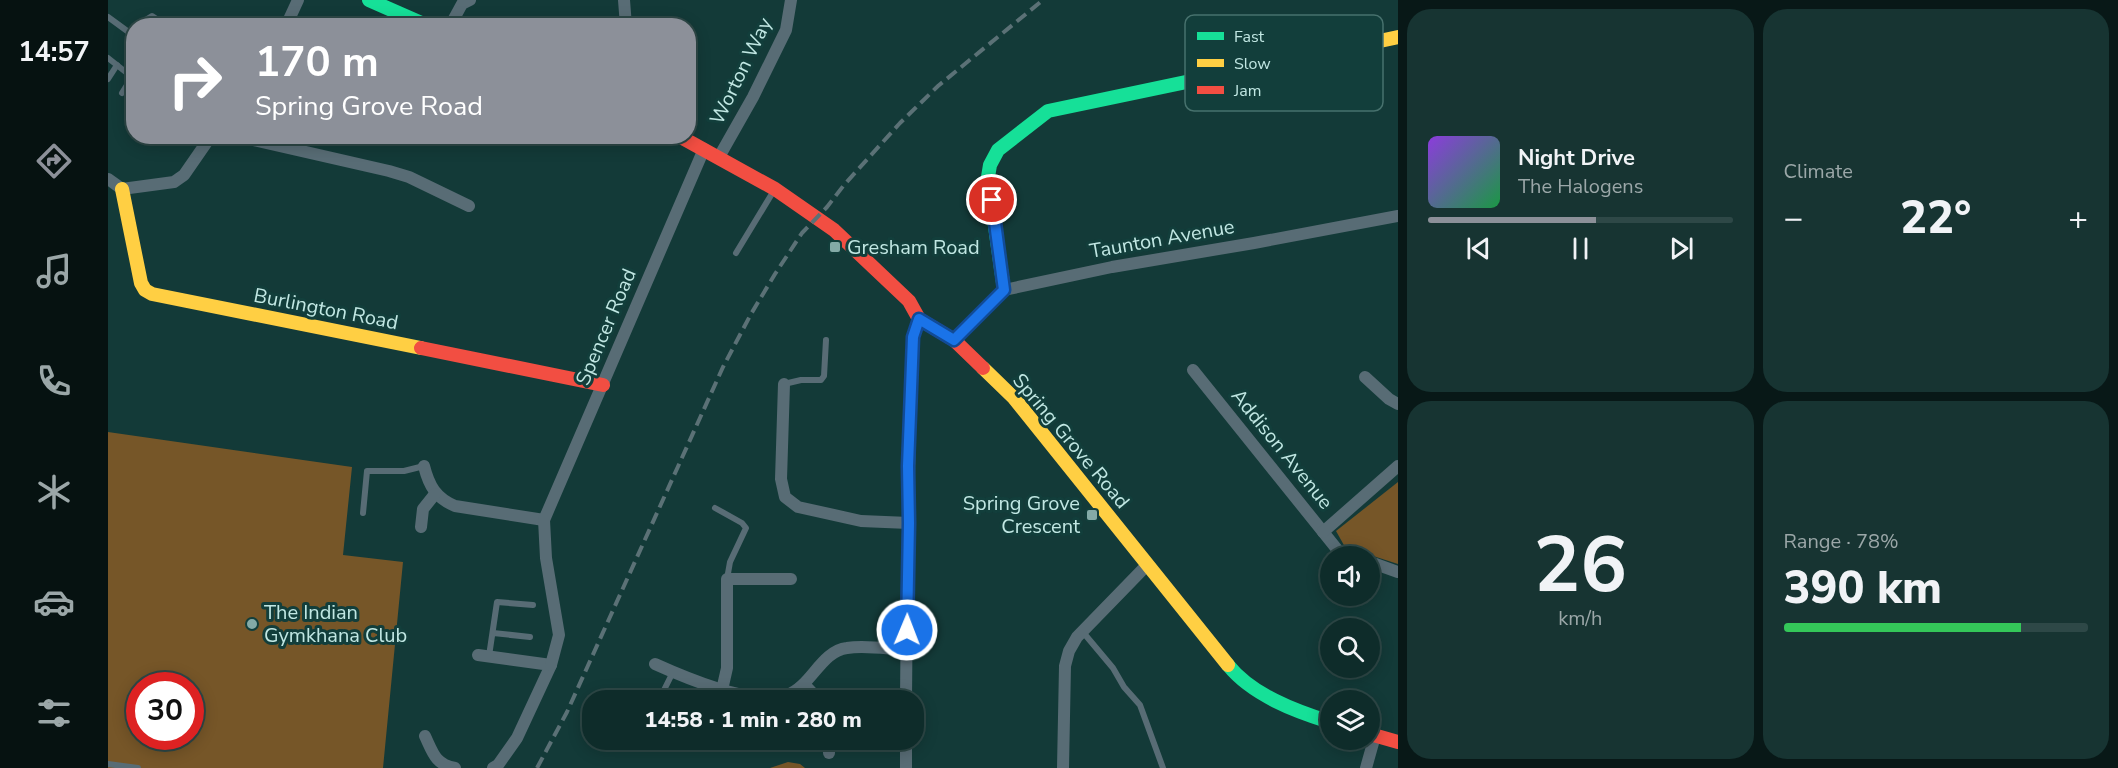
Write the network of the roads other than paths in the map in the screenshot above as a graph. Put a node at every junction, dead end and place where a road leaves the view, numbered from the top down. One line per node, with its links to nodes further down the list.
1 (297, 0): 7 (street)
2 (369, 0): 8 (street)
3 (470, 0): 9 (street)
4 (624, 0): 10 (street)
5 (791, 0): 25 (street, Worton Way)
6 (108, 17): 11 (lane)
7 (289, 18)
8 (410, 18)
9 (454, 18)
10 (625, 18)
11 (126, 30)
12 (1398, 37): 13 (street)
13 (1383, 40)
14 (108, 58): 15 (lane)
15 (117, 65): 16 (lane); 17 (lane)
16 (126, 72)
17 (108, 79)
18 (1185, 82): 32 (street)
19 (126, 87): 20 (lane)
20 (122, 93)
21 (205, 144): 27 (street)
22 (270, 144): 29 (street)
23 (694, 144): 24 (street, Spring Grove Road)
24 (704, 149): 25 (street, Spring Grove Road); 39 (street, Spencer Road)
25 (719, 157): 28 (street, Spring Grove Road)
26 (108, 179): 27 (street)
27 (123, 189): 39 (street, Burlington Road)
28 (774, 189): 31 (lane); 33 (street, Spring Grove Road)
29 (469, 206)
30 (1398, 216): 32 (street, Taunton Avenue)
31 (736, 253)
32 (1004, 290): 35 (street)
33 (919, 319): 35 (street, Spring Grove Road); 47 (street)
34 (825, 340): 38 (lane)
35 (954, 340): 51 (street, Spring Grove Road)
36 (1193, 370): 49 (street, Addison Avenue)
37 (1365, 377): 40 (street)
38 (784, 384): 47 (street)
39 (603, 385): 46 (street, Spencer Road)
40 (1398, 404)
41 (424, 466): 43 (street); 45 (lane)
42 (1398, 466): 49 (street)
43 (435, 494): 46 (street); 48 (street)
44 (715, 507): 54 (lane)
45 (363, 513)
46 (544, 520): 63 (street, Spencer Road)
47 (909, 523): 60 (street)
48 (421, 527)
49 (1323, 532): 50 (street, Addison Avenue)
50 (1337, 546)
51 (1147, 565): 57 (street); 71 (street, Spring Grove Road)
52 (1380, 566): 53 (street)
53 (1398, 572)
54 (727, 579): 55 (street); 67 (street)
55 (791, 579)
56 (533, 605): 58 (lane)
57 (1082, 631): 82 (street); 83 (lane)
58 (493, 633): 59 (lane); 61 (lane)
59 (530, 637)
60 (906, 650): 65 (street); 70 (street)
61 (484, 656): 63 (street)
62 (655, 664): 64 (street)
63 (551, 665): 80 (street, Spencer Road)
64 (672, 672): 66 (lane); 67 (street)
65 (804, 684): 68 (street); 69 (street)
66 (664, 690)
67 (722, 690)
68 (795, 690)
69 (810, 690)
70 (906, 690)
71 (1320, 719)
72 (425, 736): 79 (street)
73 (1380, 737): 74 (street)
74 (1398, 742)
75 (906, 750): 81 (street)
76 (1369, 750): 84 (street)
77 (108, 764): 78 (lane)
78 (138, 768)
79 (455, 768)
80 (493, 768)
81 (906, 768)
82 (1063, 768)
83 (1163, 768)
84 (1366, 768)

